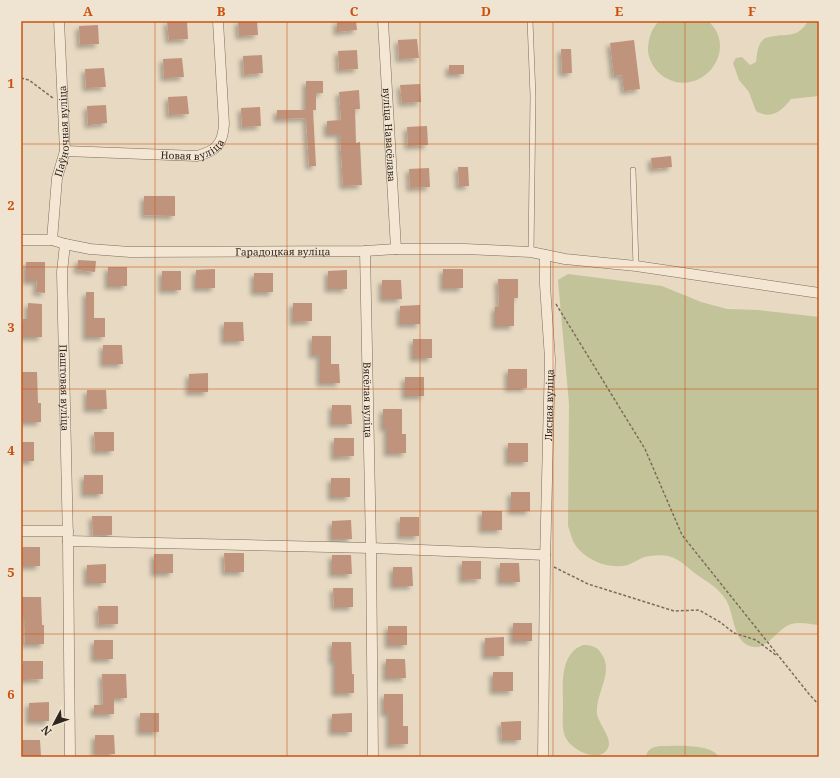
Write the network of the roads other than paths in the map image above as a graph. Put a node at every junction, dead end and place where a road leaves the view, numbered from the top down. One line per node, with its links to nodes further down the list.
1 (59, 21): 5 (street, Паўночная вуліца)
2 (218, 21): 5 (street, Новая вуліца)
3 (383, 21): 10 (street, вуліца Навасёлава)
4 (530, 21): 12 (lane)
5 (65, 151): 8 (street, Паўночная вуліца)
6 (632, 170): 14 (lane)
7 (21, 240): 8 (street, Гарадоцкая вуліца)
8 (52, 240): 9 (street, Гарадоцкая вуліца)
9 (65, 244): 11 (street, Гарадоцкая вуліца); 17 (street, Паштовая вуліца)
10 (396, 249): 11 (street, Гарадоцкая вуліца); 12 (street, Гарадоцкая вуліца)
11 (365, 251): 18 (street, Вясёлая вуліца)
12 (531, 252): 13 (street, Гарадоцкая вуліца)
13 (545, 255): 14 (street, Гарадоцкая вуліца); 19 (street, Лясная вуліца)
14 (636, 266): 15 (street, Гарадоцкая вуліца)
15 (819, 293)
16 (21, 531): 17 (street)
17 (68, 536): 18 (street); 20 (street, Паштовая вуліца)
18 (371, 548): 19 (street); 21 (street, Вясёлая вуліца)
19 (545, 558): 22 (street, Лясная вуліца)
20 (70, 757)
21 (373, 757)
22 (543, 757)

